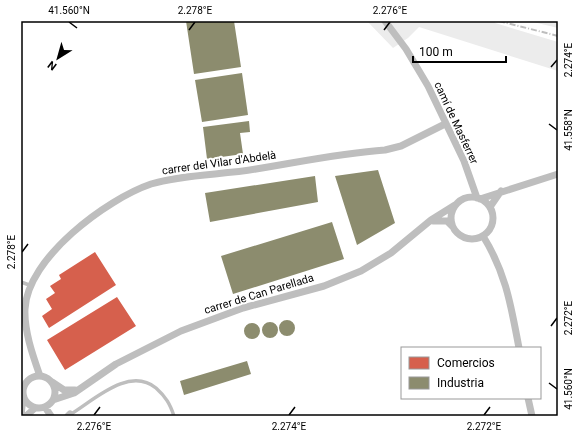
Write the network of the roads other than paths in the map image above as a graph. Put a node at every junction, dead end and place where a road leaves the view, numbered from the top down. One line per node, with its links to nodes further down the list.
1 (384, 21): 2 (street, camí de Masferrer)
2 (445, 124): 3 (street, camí de Masferrer); 14 (street, carrer del Vilar d'Abdelà)
3 (468, 174): 6 (street, camí de Masferrer); 7 (street, camí de Masferrer)
4 (558, 174): 5 (street)
5 (502, 190): 7 (street); 9 (street)
6 (467, 198): 7 (street); 8 (street)
7 (479, 198): 9 (street)
8 (455, 205): 10 (street); 11 (street, carrer de Can Parellada)
9 (490, 207): 12 (street)
10 (452, 226): 11 (street, carrer de Can Parellada); 12 (street)
11 (420, 228): 20 (street, carrer de Can Parellada)
12 (482, 236): 15 (street)
13 (21, 282): 14 (lane)
14 (32, 286): 16 (street, carrer del Vilar d'Abdelà)
15 (519, 347)
16 (34, 357): 17 (street, carrer del Vilar d'Abdelà); 18 (street, carrer del Vilar d'Abdelà)
17 (40, 376): 18 (street); 19 (street)
18 (30, 379): 21 (street)
19 (49, 380): 20 (street); 23 (street)
20 (81, 389): 23 (street, carrer de Can Parellada)
21 (23, 398): 25 (street); 26 (street)
22 (528, 399): 31 (street)
23 (53, 400): 24 (street)
24 (45, 407): 25 (street); 29 (street)
25 (35, 408): 28 (street)
26 (21, 415)
27 (69, 415): 30 (lane)
28 (26, 416)
29 (51, 416)
30 (174, 416)
31 (532, 416)

